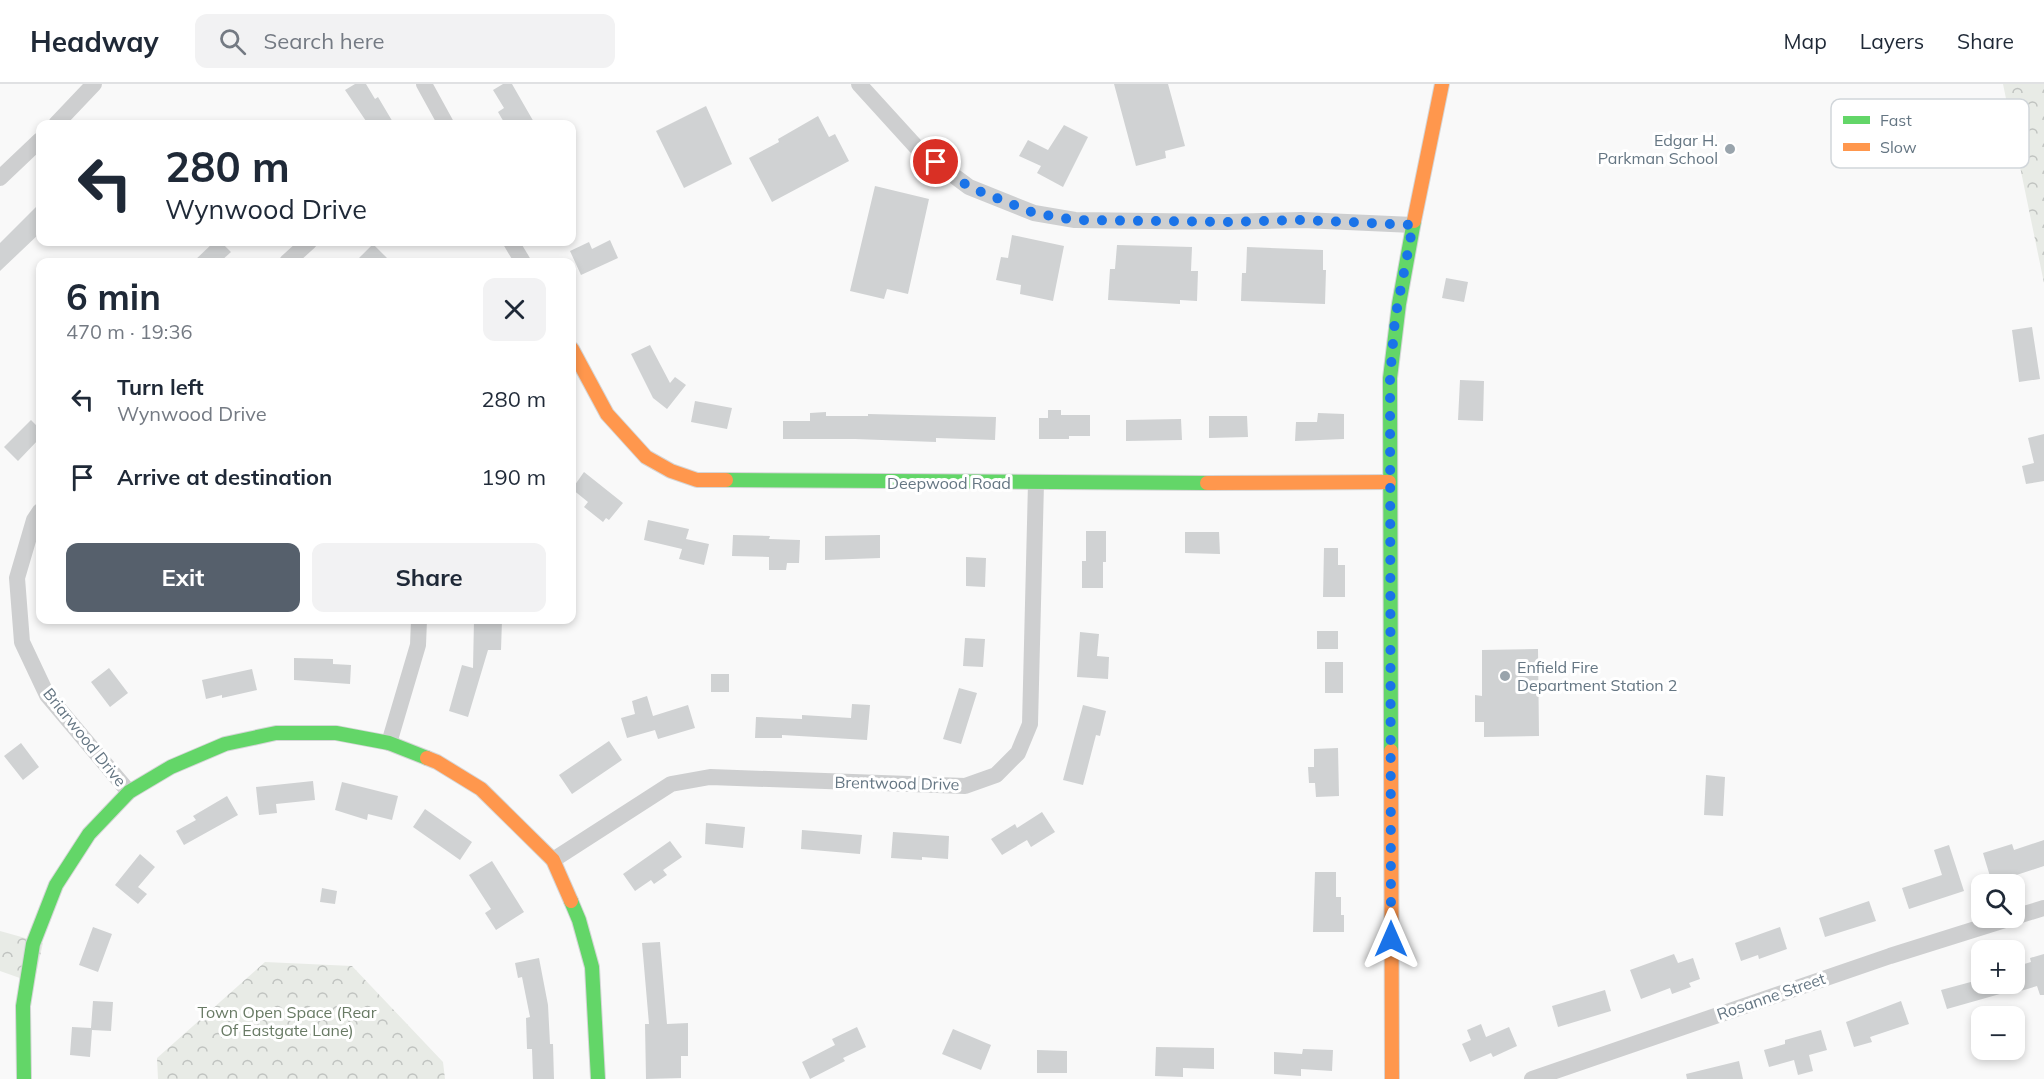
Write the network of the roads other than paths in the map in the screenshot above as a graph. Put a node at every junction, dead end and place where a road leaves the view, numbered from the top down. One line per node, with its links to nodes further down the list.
1 (94, 84): 5 (street)
2 (424, 84): 6 (street)
3 (859, 84): 9 (street)
4 (1442, 84): 9 (street)
5 (60, 120)
6 (444, 120)
7 (36, 144): 8 (street)
8 (0, 178)
9 (1413, 225): 13 (street)
10 (305, 246): 11 (street)
11 (291, 258)
12 (576, 356): 14 (street, Deepwood Road)
13 (1389, 482): 14 (street, Deepwood Road); 25 (street)
14 (1036, 483): 19 (street, Brentwood Drive)
15 (36, 517): 18 (street, Briarwood Drive)
16 (419, 624): 17 (street)
17 (389, 743): 18 (street); 19 (street)
18 (129, 792): 23 (street)
19 (553, 860): 24 (street)
20 (2044, 908): 21 (street, Rosanne Street)
21 (2025, 914)
22 (1978, 928): 26 (street, Rosanne Street)
23 (24, 1079)
24 (598, 1079)
25 (1392, 1079)
26 (1532, 1079)

